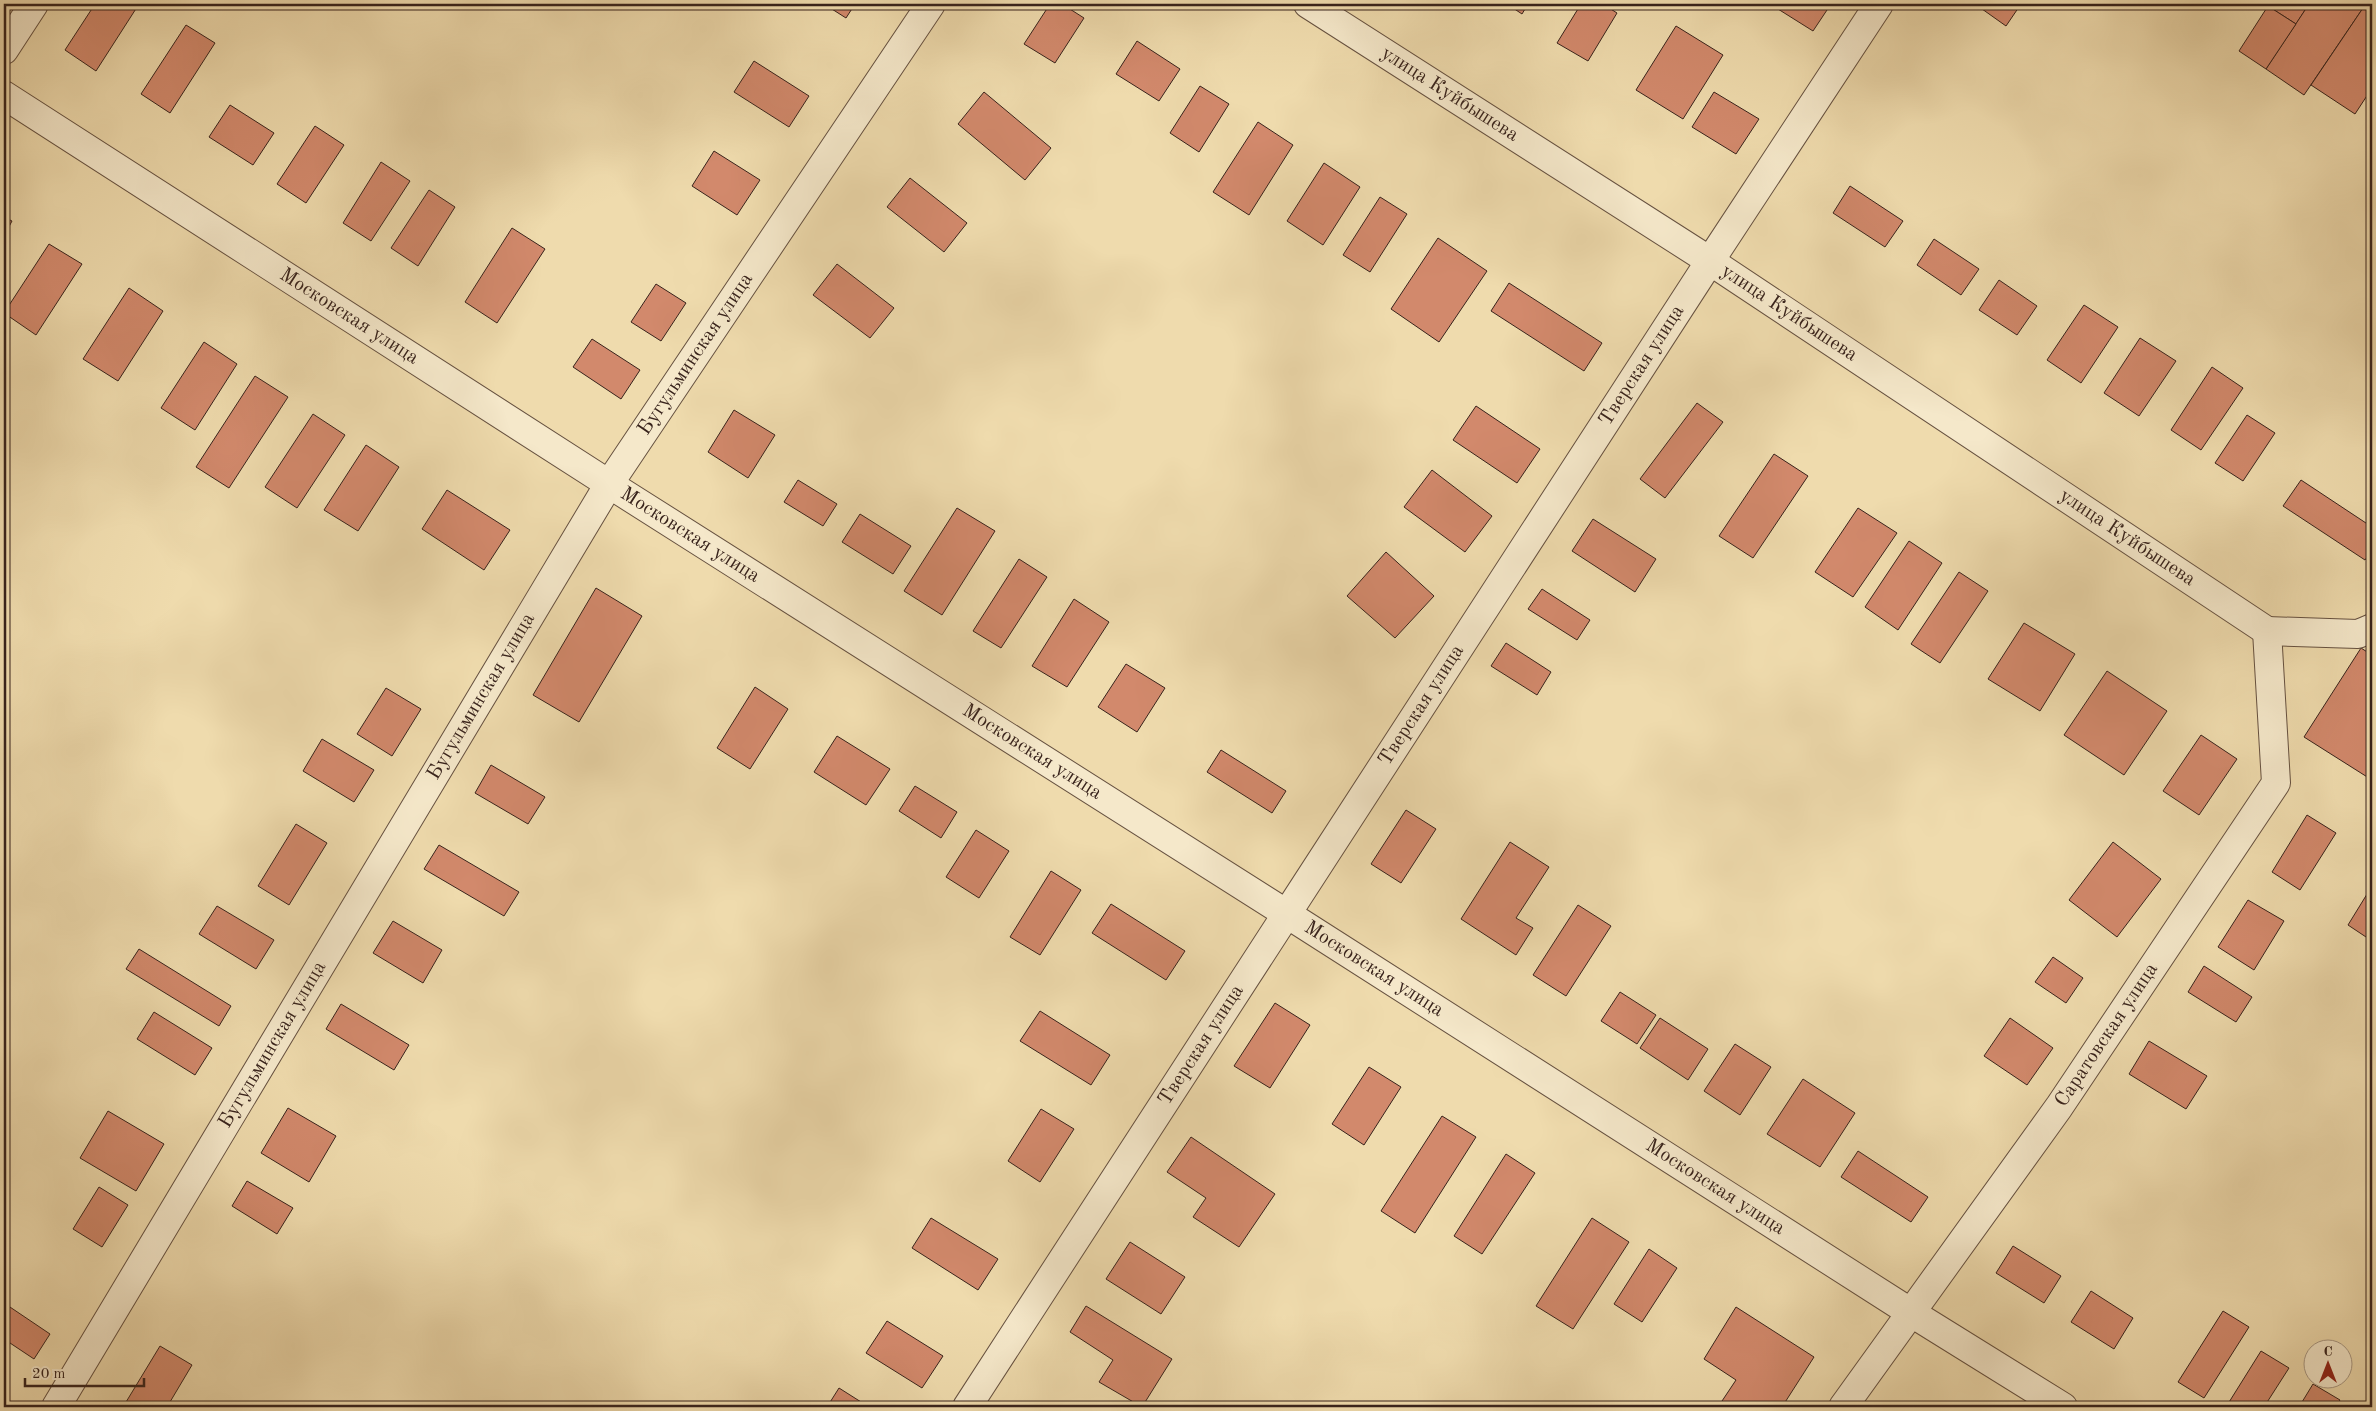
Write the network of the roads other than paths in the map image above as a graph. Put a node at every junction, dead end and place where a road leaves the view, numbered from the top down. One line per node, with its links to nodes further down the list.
1 (34, 4): 5 (street)
2 (930, 4): 8 (street, Бугульминская улица)
3 (1308, 4): 7 (street, улица Куйбышева)
4 (1879, 4): 7 (street, Тверская улица)
5 (4, 50)
6 (4, 95): 8 (street, Московская улица)
7 (1710, 261): 10 (street, улица Куйбышева); 11 (street, Тверская улица)
8 (609, 484): 11 (street, Московская улица); 13 (street, Бугульминская улица)
9 (2372, 628): 10 (street)
10 (2267, 631): 12 (street, Саратовская улица)
11 (1287, 914): 12 (street, Московская улица); 14 (street, Тверская улица)
12 (1910, 1312): 15 (street, Саратовская улица); 16 (street, Московская улица)
13 (56, 1407)
14 (967, 1407)
15 (1843, 1407)
16 (2063, 1407)

